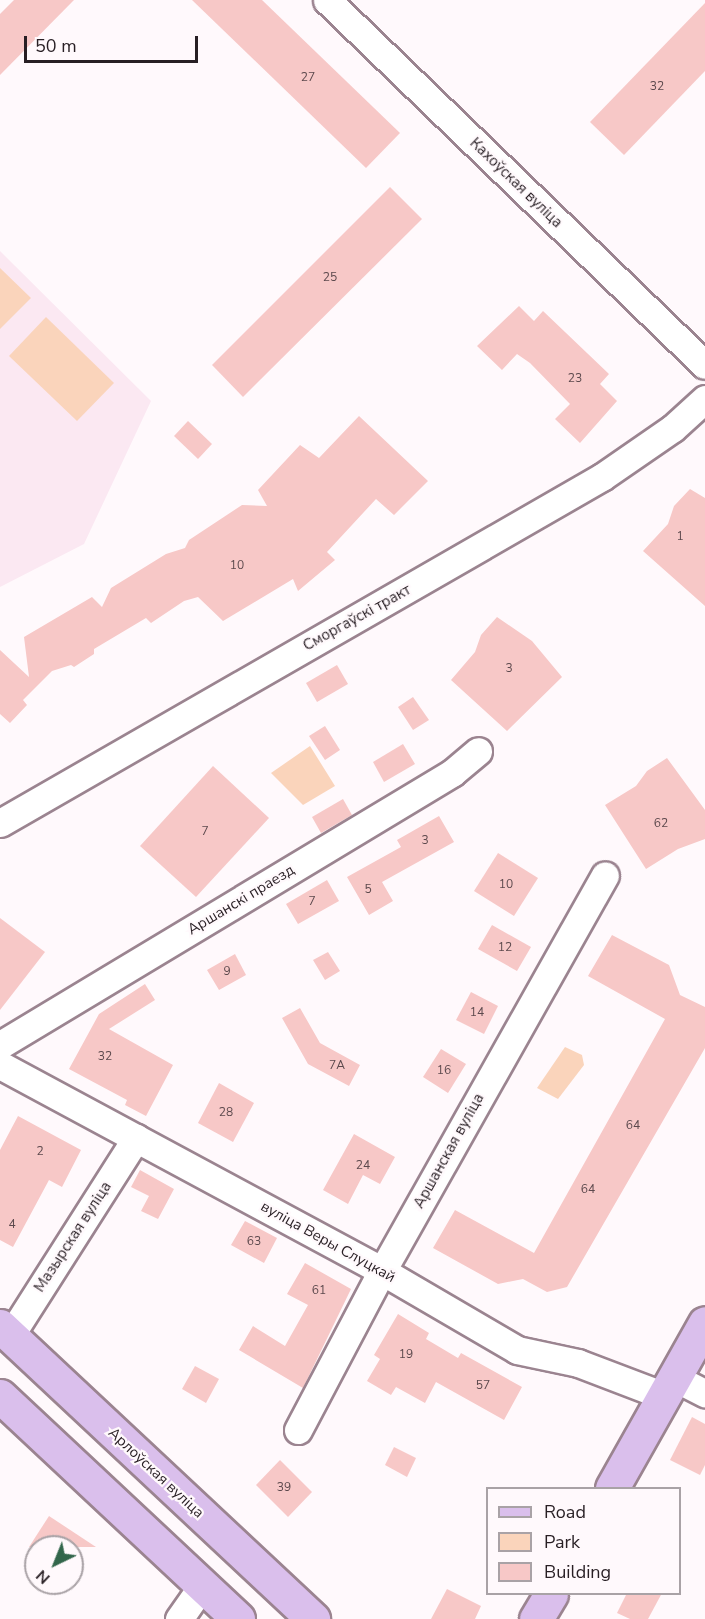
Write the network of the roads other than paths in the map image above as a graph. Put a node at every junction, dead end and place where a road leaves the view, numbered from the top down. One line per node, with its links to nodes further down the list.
1 (327, 0): 2 (street, Кахоўская вуліца)
2 (705, 365)
3 (705, 399): 5 (street, Сморгаўскі тракт)
4 (478, 751): 7 (street, Аршанскі праезд)
5 (0, 823)
6 (605, 875): 10 (street, Аршанская вуліца)
7 (0, 1045)
8 (0, 1065): 9 (street, вуліца Веры Слуцкай)
9 (136, 1138): 10 (street, вуліца Веры Слуцкай); 12 (street, Мазырская вуліца)
10 (382, 1271): 13 (street, вуліца Веры Слуцкай); 16 (street, Аршанская вуліца)
11 (705, 1323): 13 (main road)
12 (5, 1331): 22 (main road, Арлоўская вуліца)
13 (670, 1387): 14 (street, вуліца Веры Слуцкай); 17 (main road)
14 (705, 1393)
15 (0, 1396): 18 (main road)
16 (298, 1430)
17 (613, 1487)
18 (201, 1588): 20 (street); 21 (main road)
19 (550, 1595): 23 (main road)
20 (179, 1619)
21 (238, 1619)
22 (313, 1619)
23 (536, 1619)

